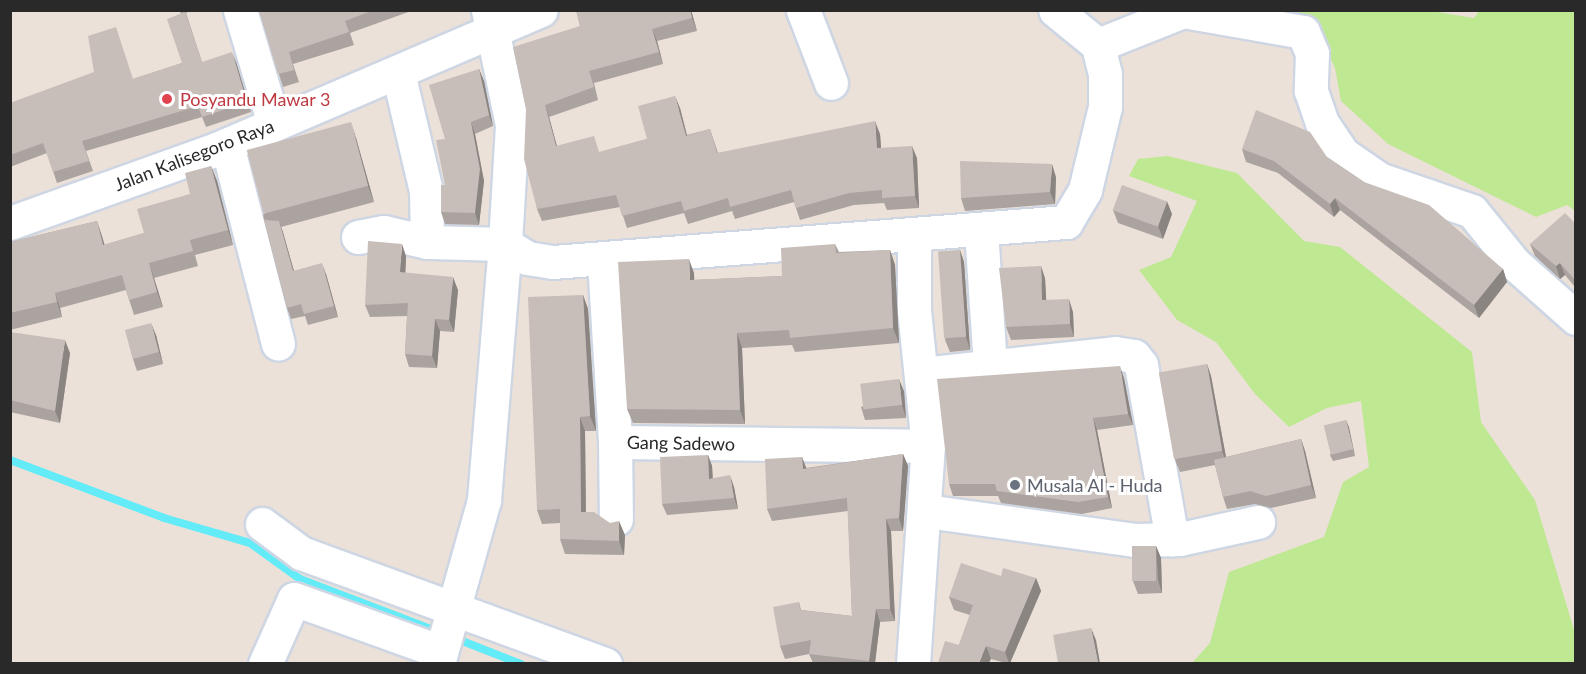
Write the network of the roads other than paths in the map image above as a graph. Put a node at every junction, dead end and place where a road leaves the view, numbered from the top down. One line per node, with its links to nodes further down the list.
1 (240, 10): 10 (street)
2 (541, 10): 6 (street, Jalan Kalisegoro Raya)
3 (803, 10): 9 (street)
4 (1055, 10): 7 (street)
5 (1183, 11): 7 (street); 19 (street)
6 (490, 21): 8 (street, Jalan Kalisegoro Raya); 17 (street)
7 (1098, 45): 13 (street)
8 (398, 73): 10 (street, Jalan Kalisegoro Raya); 16 (street)
9 (831, 83)
10 (274, 124): 11 (street, Jalan Kalisegoro Raya)
11 (227, 145): 12 (street, Jalan Kalisegoro Raya); 20 (street)
12 (10, 223)
13 (981, 230): 14 (street); 21 (street)
14 (914, 234): 18 (street); 22 (street)
15 (358, 237): 16 (street)
16 (427, 242): 17 (street)
17 (505, 244): 18 (street); 30 (street)
18 (604, 261): 23 (street, Gang Sadewo)
19 (1575, 318)
20 (279, 344)
21 (990, 366): 22 (street); 29 (street)
22 (922, 374): 24 (street)
23 (615, 442): 24 (street, Gang Sadewo); 26 (street)
24 (928, 446): 25 (street)
25 (926, 511): 29 (street); 33 (street)
26 (616, 519)
27 (1258, 522): 29 (street)
28 (262, 524): 30 (street)
29 (1172, 539)
30 (445, 637): 31 (street); 32 (street)
31 (265, 663)
32 (605, 663)
33 (913, 663)

